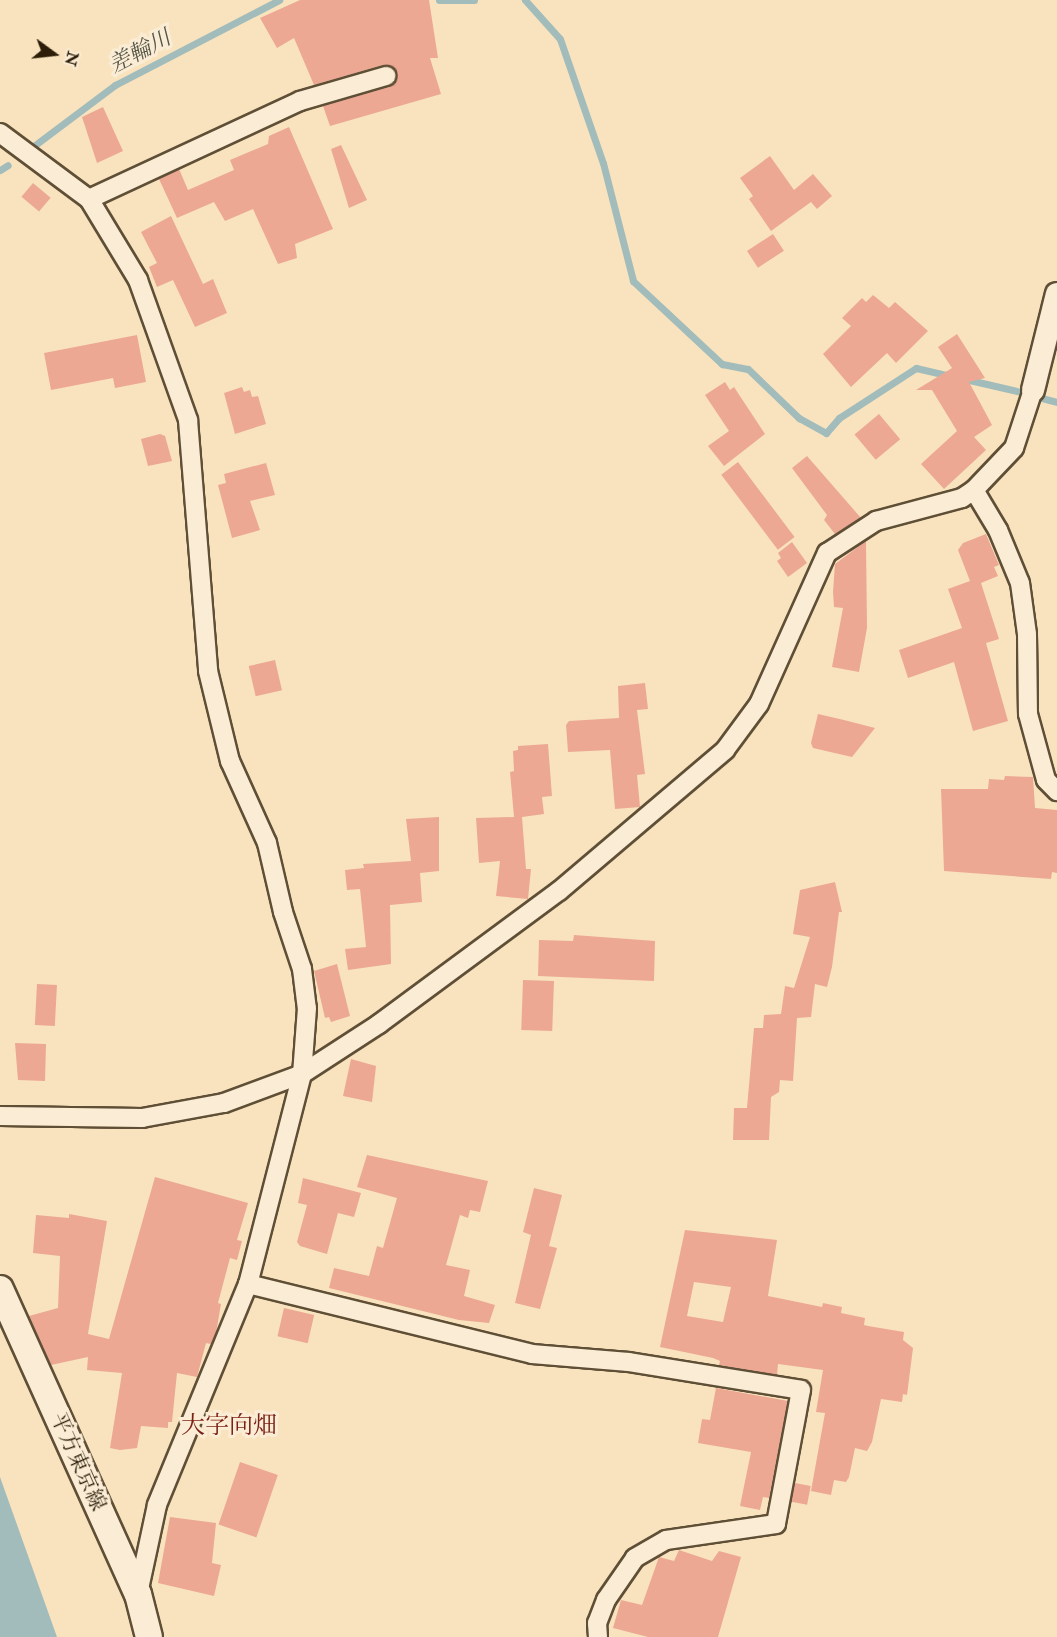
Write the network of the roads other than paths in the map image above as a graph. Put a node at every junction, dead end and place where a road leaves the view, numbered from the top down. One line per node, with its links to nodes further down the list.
1 (386, 76): 3 (street)
2 (0, 134): 3 (street)
3 (89, 199): 8 (street)
4 (1057, 294): 5 (street)
5 (1033, 390): 6 (street)
6 (974, 490): 7 (street); 8 (street)
7 (1057, 791)
8 (302, 1074): 9 (street); 10 (street)
9 (0, 1116)
10 (248, 1284): 12 (street); 14 (street)
11 (0, 1289): 12 (main road, 平方東京線)
12 (138, 1594): 13 (main road, 平方東京線)
13 (149, 1637)
14 (598, 1637)

